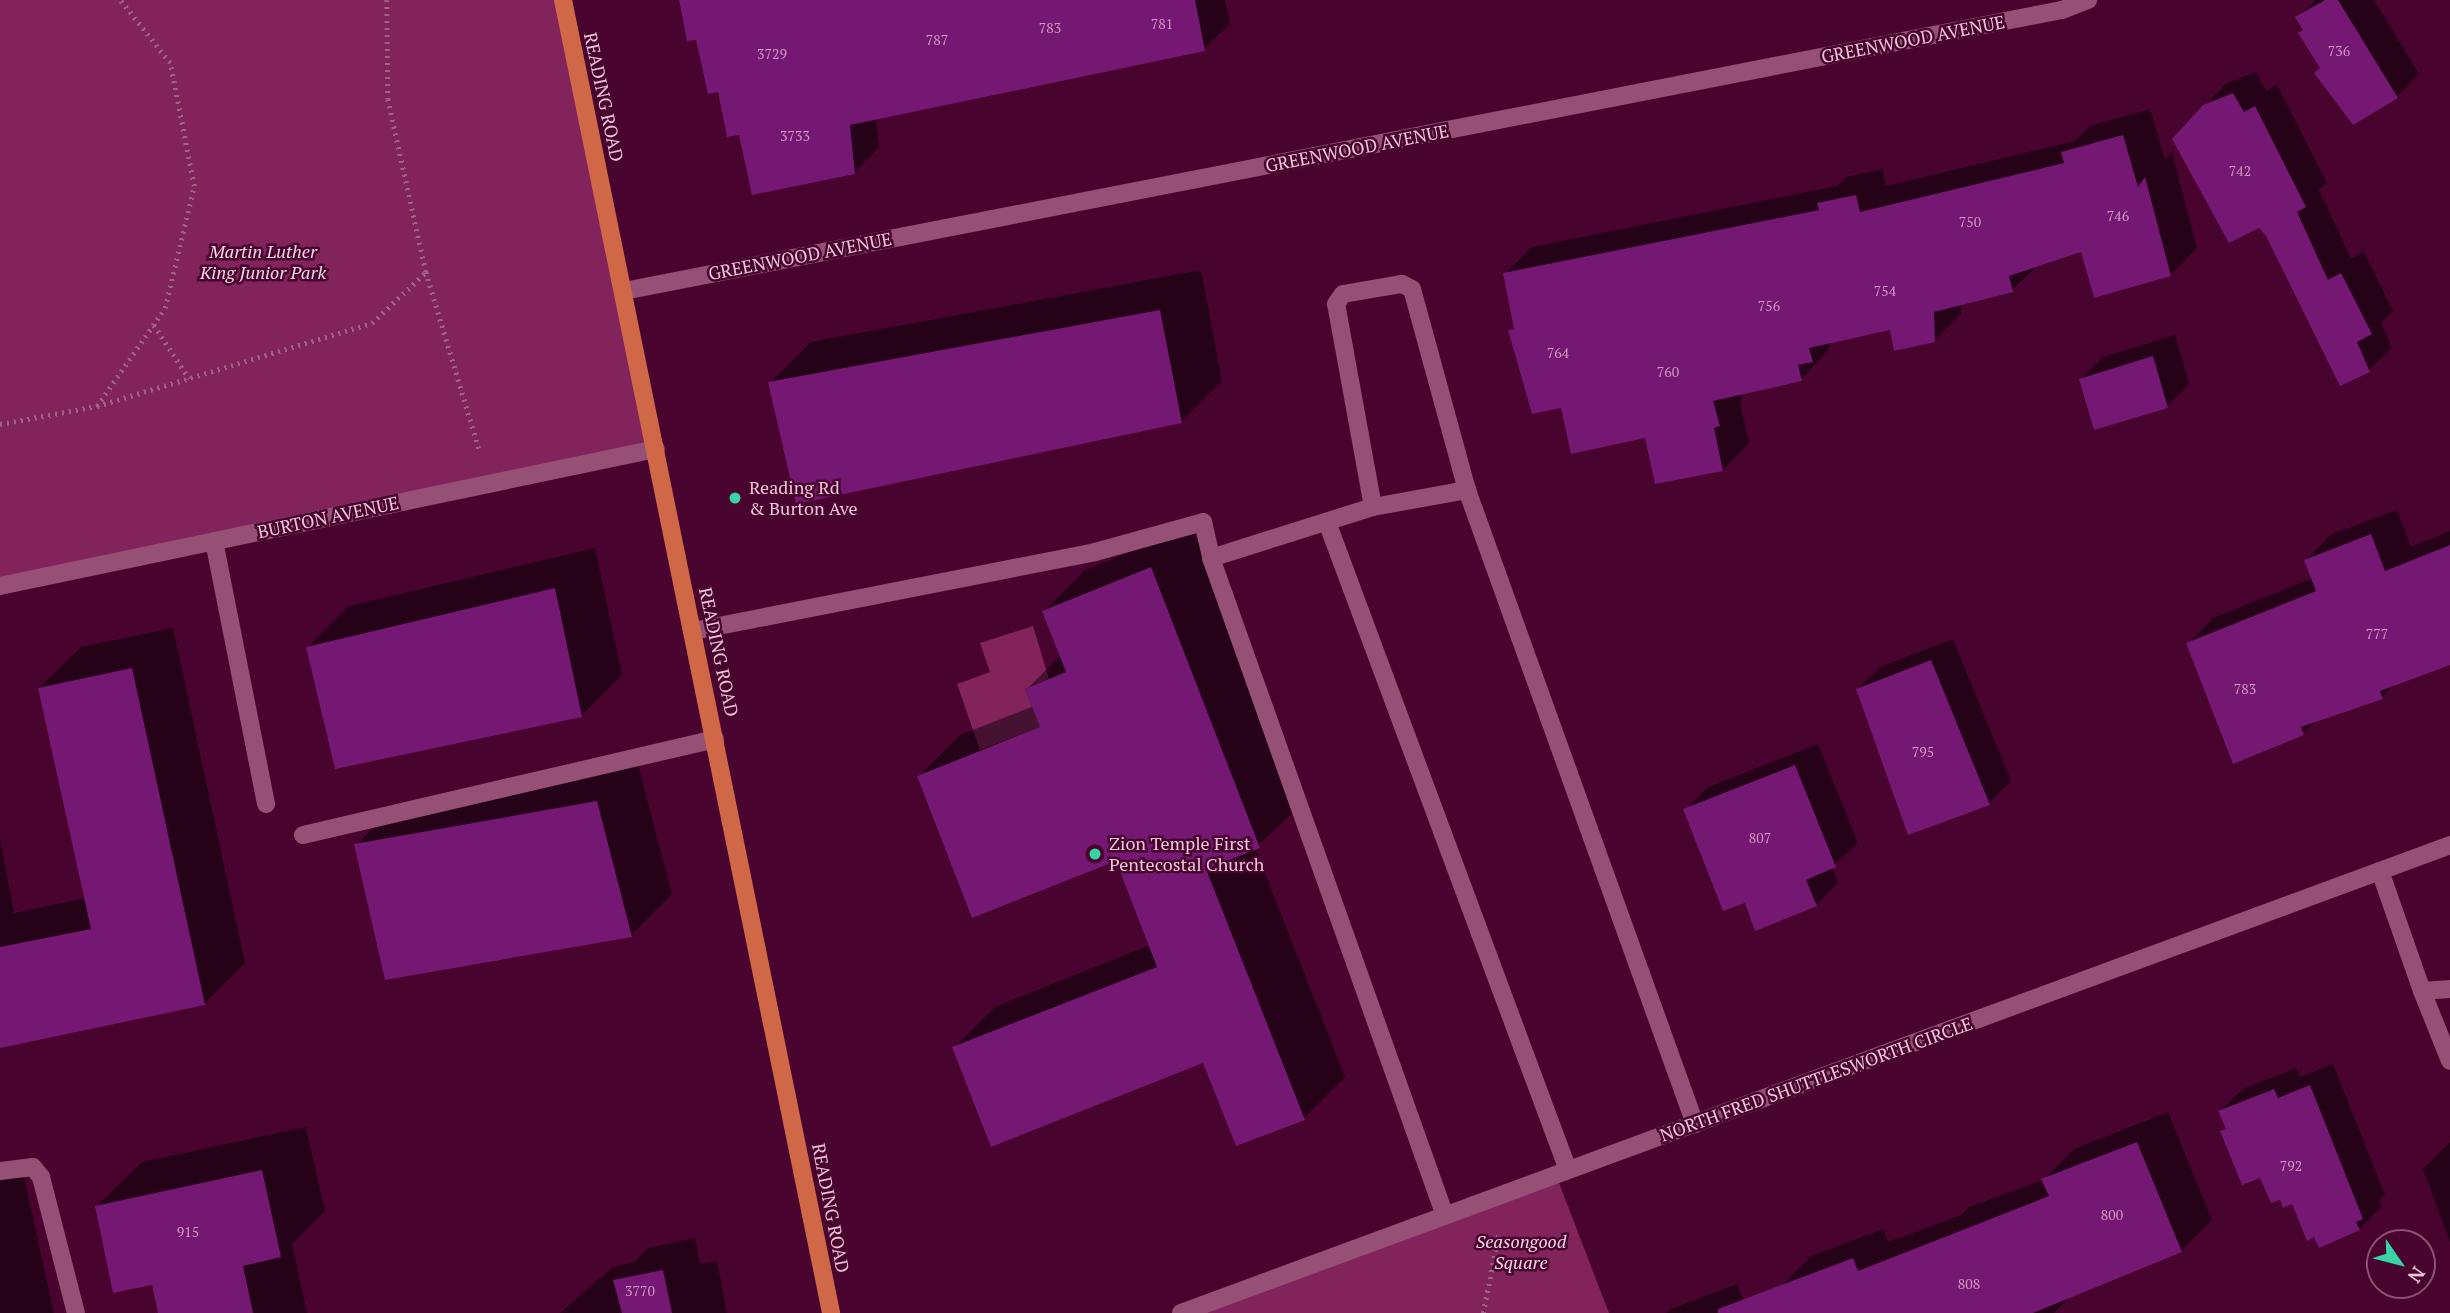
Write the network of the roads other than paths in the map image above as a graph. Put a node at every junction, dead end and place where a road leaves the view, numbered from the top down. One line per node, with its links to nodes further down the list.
1 (563, 0): 3 (main road, READING ROAD)
2 (2088, 0): 3 (street, GREENWOOD AVENUE)
3 (624, 290): 4 (main road, READING ROAD)
4 (656, 449): 8 (street, BURTON AVENUE); 11 (main road, READING ROAD)
5 (1467, 490): 6 (street); 6 (street); 20 (street)
6 (1373, 507): 7 (street)
7 (1327, 522): 9 (street); 21 (street)
8 (214, 541): 10 (street, BURTON AVENUE); 13 (street)
9 (1211, 558): 11 (street); 23 (street)
10 (0, 586)
11 (693, 631): 12 (main road, READING ROAD)
12 (715, 739): 14 (street); 25 (main road, READING ROAD)
13 (266, 804)
14 (303, 835)
15 (2450, 845): 16 (street, NORTH FRED SHUTTLESWORTH CIRCLE)
16 (2380, 870): 18 (street); 20 (street, NORTH FRED SHUTTLESWORTH CIRCLE)
17 (2450, 989): 18 (street)
18 (2422, 991): 19 (street)
19 (2450, 1061)
20 (1695, 1124): 21 (street, NORTH FRED SHUTTLESWORTH CIRCLE)
21 (1568, 1170): 23 (street, NORTH FRED SHUTTLESWORTH CIRCLE)
22 (0, 1171): 24 (street)
23 (1445, 1216): 26 (street, NORTH FRED SHUTTLESWORTH CIRCLE)
24 (76, 1313)
25 (831, 1313)
26 (1181, 1313)

